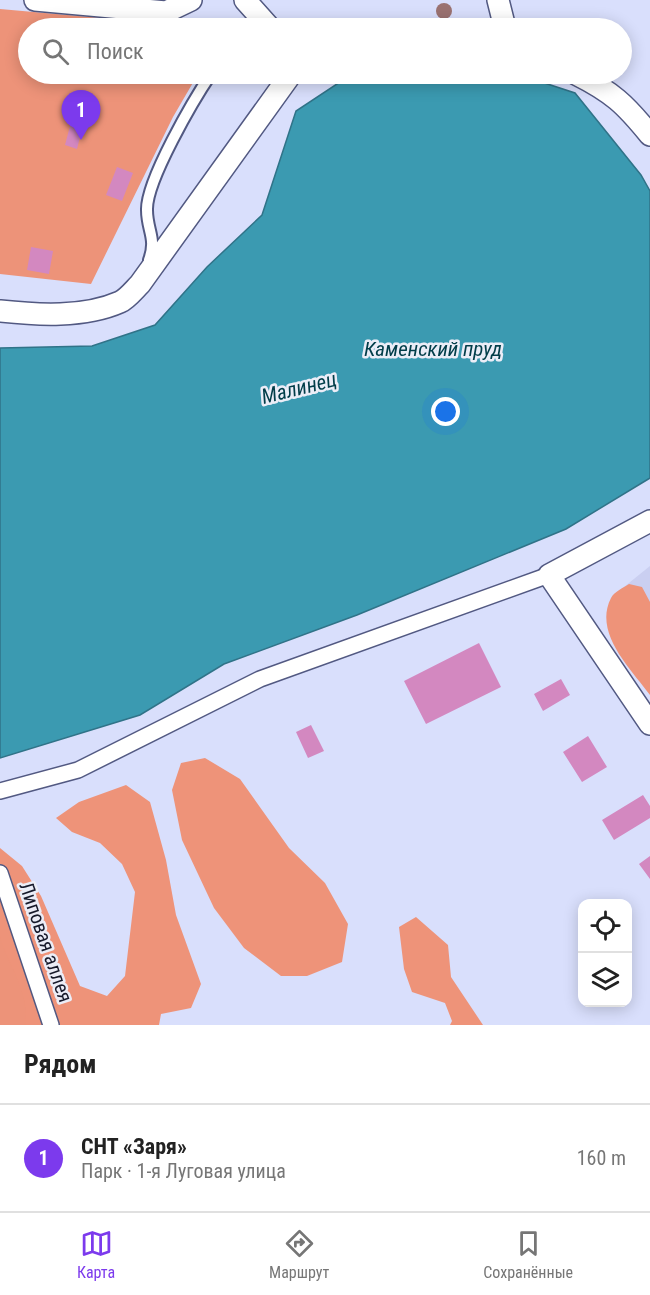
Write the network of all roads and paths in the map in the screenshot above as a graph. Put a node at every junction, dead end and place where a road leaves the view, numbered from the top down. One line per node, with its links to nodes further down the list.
1 (35, 0): 2 (street)
2 (191, 0)
3 (498, 0): 6 (street)
4 (255, 3): 5 (street)
5 (264, 18)
6 (502, 18)
7 (204, 84): 11 (lane)
8 (284, 84): 11 (street)
9 (596, 84): 10 (street)
10 (650, 135)
11 (140, 284): 12 (street)
12 (0, 311)
13 (650, 521): 14 (street)
14 (549, 575): 15 (street); 16 (street)
15 (650, 724)
16 (0, 791)
17 (0, 873): 18 (street, Липовая аллея)
18 (51, 1025)

